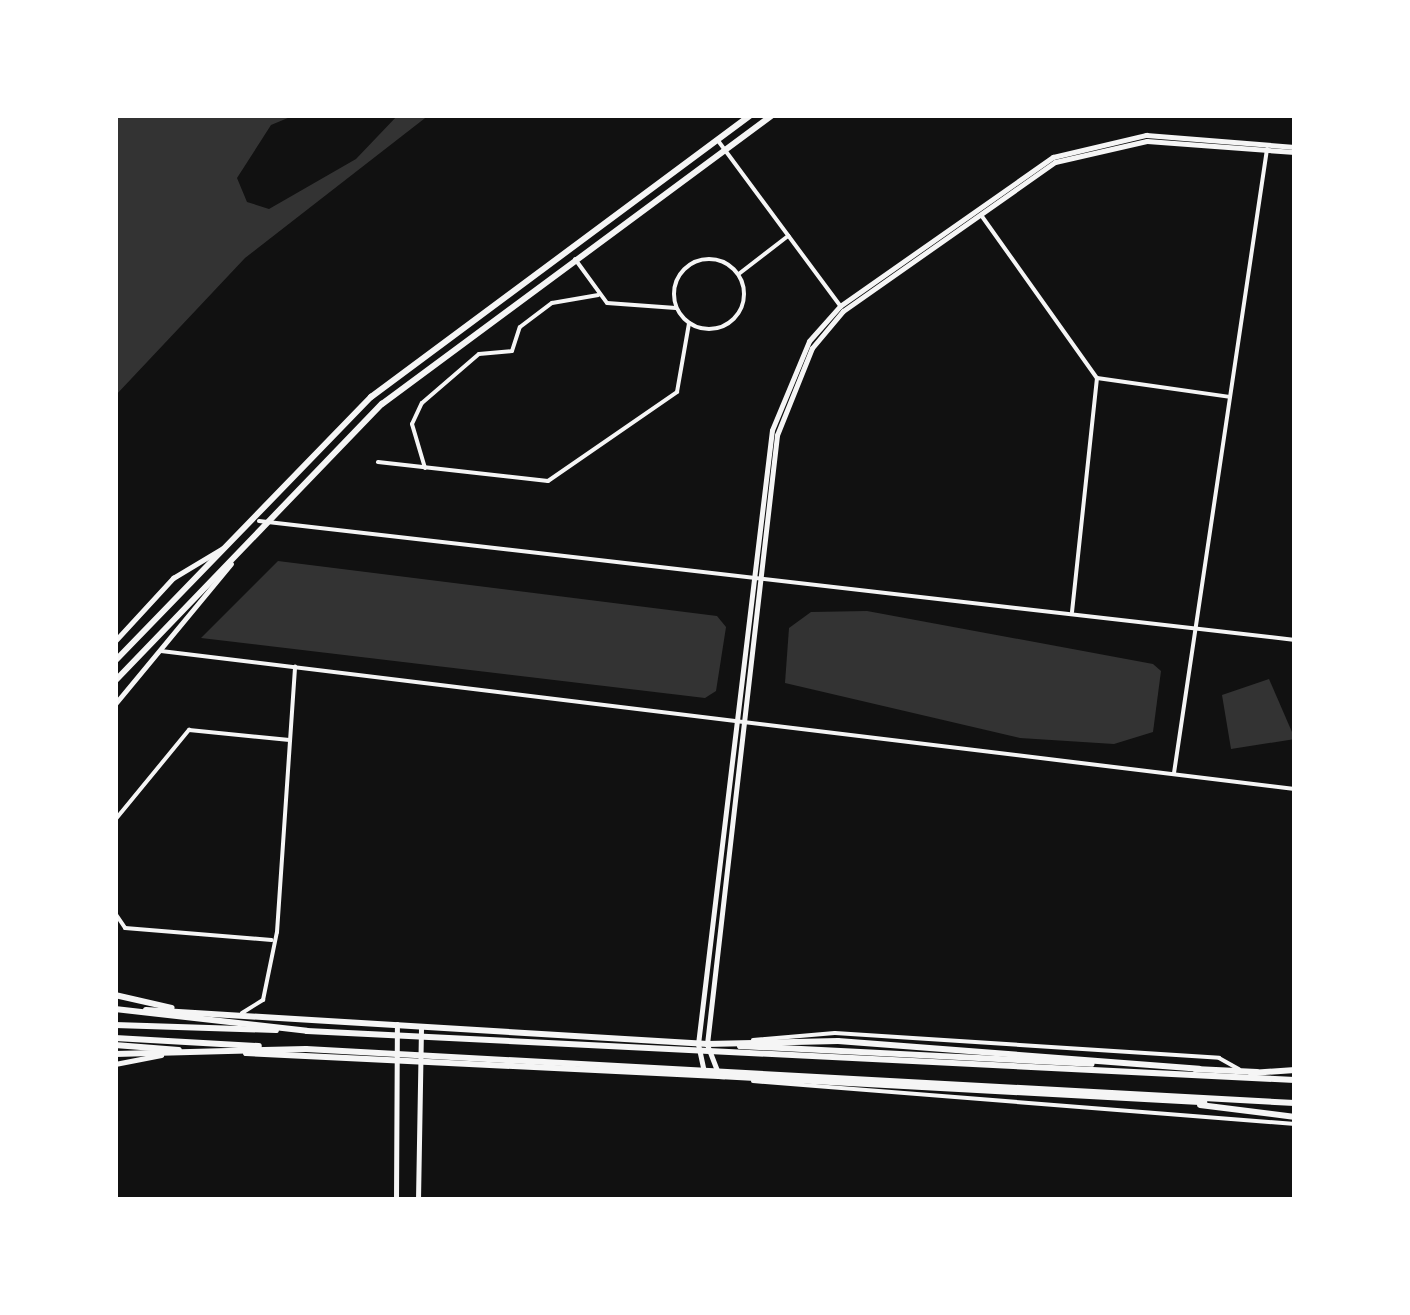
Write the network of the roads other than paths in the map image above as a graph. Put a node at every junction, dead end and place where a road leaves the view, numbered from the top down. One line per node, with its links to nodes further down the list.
1 (751, 115): 3 (main road)
2 (773, 115): 5 (main road)
3 (716, 138): 5 (street); 19 (main road)
4 (1267, 147): 6 (main road); 7 (main road); 13 (main road); 16 (street)
5 (723, 148): 8 (street); 9 (main road)
6 (1295, 150)
7 (978, 211): 13 (main road); 15 (street)
8 (788, 236): 10 (street); 13 (street)
9 (575, 259): 11 (street); 20 (main road)
10 (738, 274): 12 (street); 14 (street)
11 (598, 294): 12 (street); 18 (street)
12 (676, 308): 14 (street)
13 (842, 308): 23 (main road)
14 (689, 322): 18 (street)
15 (1097, 378): 16 (street); 24 (street)
16 (1230, 397): 25 (street)
17 (378, 462): 18 (street)
18 (425, 468)
19 (258, 521): 20 (street); 21 (main road)
20 (270, 522): 22 (main road); 23 (street)
21 (242, 536): 27 (main road); 29 (main road)
22 (244, 546): 28 (main road); 31 (main road)
23 (757, 576): 24 (street); 33 (main road)
24 (1072, 613): 25 (street)
25 (1196, 628): 26 (street); 35 (street)
26 (1295, 640)
27 (115, 642)
28 (161, 651): 30 (street); 32 (main road)
29 (115, 661)
30 (295, 667): 33 (street); 34 (street)
31 (115, 681)
32 (115, 704)
33 (740, 725): 35 (street); 49 (main road)
34 (290, 740): 37 (street); 39 (street)
35 (1174, 773): 36 (street)
36 (1295, 789)
37 (115, 820)
38 (115, 914): 39 (street)
39 (272, 940): 43 (street)
40 (115, 996): 42 (main road)
41 (115, 1009): 42 (main road); 47 (main road)
42 (180, 1012): 43 (main road)
43 (241, 1014): 44 (main road)
44 (397, 1024): 46 (main road); 53 (main road)
45 (115, 1026): 47 (main road)
46 (421, 1026): 49 (main road); 54 (main road)
47 (308, 1032): 57 (main road)
48 (115, 1042): 50 (main road); 51 (main road)
49 (702, 1044): 56 (main road); 56 (street); 57 (main road); 58 (main road); 60 (main road)
50 (306, 1048): 52 (main road); 61 (main road)
51 (186, 1050): 53 (main road); 55 (main road)
52 (115, 1054)
53 (398, 1060): 54 (main road); 64 (main road)
54 (420, 1062): 58 (main road); 65 (main road)
55 (115, 1064)
56 (1244, 1071): 59 (main road)
57 (1233, 1074): 59 (main road)
58 (705, 1075): 60 (main road)
59 (1295, 1075)
60 (719, 1076): 61 (main road); 63 (main road); 63 (street)
61 (1262, 1102): 62 (main road)
62 (1295, 1105)
63 (1295, 1120)
64 (396, 1200)
65 (418, 1200)

